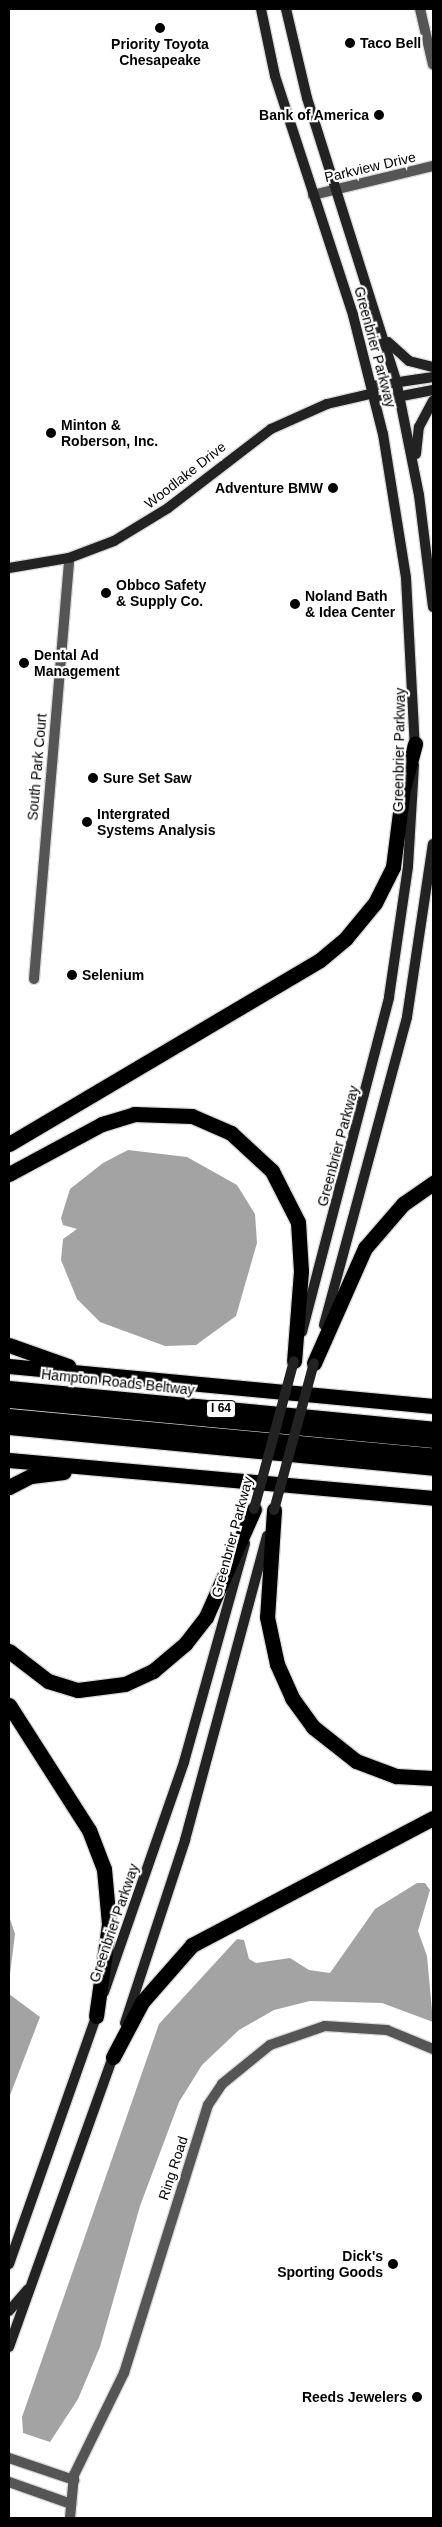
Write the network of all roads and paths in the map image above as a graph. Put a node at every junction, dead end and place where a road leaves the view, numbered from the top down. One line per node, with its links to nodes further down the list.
1 (260, 9): 7 (main road, Greenbrier Parkway)
2 (286, 9): 6 (main road, Greenbrier Parkway)
3 (420, 9): 4 (street)
4 (433, 64)
5 (433, 166): 6 (street, Parkview Drive)
6 (337, 189): 7 (street, Parkview Drive); 8 (main road, Greenbrier Parkway)
7 (313, 195): 13 (main road, Greenbrier Parkway)
8 (385, 338): 9 (main road); 11 (main road, Greenbrier Parkway)
9 (433, 367)
10 (433, 377): 11 (main road, Woodlake Drive)
11 (396, 380): 13 (main road, Woodlake Drive); 14 (main road, Greenbrier Parkway)
12 (433, 390): 14 (main road, Woodlake Drive)
13 (374, 393): 14 (main road, Woodlake Drive); 17 (main road, Woodlake Drive); 20 (main road, Greenbrier Parkway)
14 (400, 396): 16 (main road, Greenbrier Parkway)
15 (433, 401): 16 (main road)
16 (414, 465): 19 (main road, Greenbrier Parkway)
17 (69, 558): 18 (main road, Woodlake Drive); 22 (street, South Park Court)
18 (9, 568)
19 (433, 607)
20 (415, 744): 23 (highway); 27 (main road, Greenbrier Parkway)
21 (433, 844): 28 (main road)
22 (34, 979)
23 (9, 1144)
24 (9, 1174): 27 (highway)
25 (433, 1183): 28 (highway)
26 (9, 1345): 30 (highway)
27 (294, 1360): 44 (main road, Greenbrier Parkway, bridge)
28 (314, 1363): 45 (main road, bridge)
29 (9, 1366): 30 (highway)
30 (95, 1376): 33 (highway)
31 (9, 1388): 36 (highway, Hampton Roads Beltway / I 64)
32 (9, 1400): 37 (highway)
33 (433, 1406)
34 (9, 1416): 38 (highway)
35 (9, 1427): 40 (highway)
36 (433, 1429)
37 (433, 1440)
38 (433, 1455)
39 (9, 1460): 41 (highway)
40 (433, 1468)
41 (179, 1472): 42 (highway); 43 (highway)
42 (9, 1487)
43 (433, 1498)
44 (254, 1508): 46 (highway); 50 (main road, Greenbrier Parkway)
45 (274, 1510): 48 (highway); 52 (main road)
46 (9, 1651)
47 (9, 1705): 50 (highway)
48 (433, 1778)
49 (433, 1818): 52 (highway)
50 (96, 2016): 53 (main road, Greenbrier Parkway)
51 (433, 2049): 58 (street, Ring Road)
52 (113, 2057): 54 (main road)
53 (9, 2264)
54 (33, 2282): 55 (main road); 56 (main road)
55 (9, 2310)
56 (9, 2347)
57 (9, 2458): 58 (street)
58 (74, 2480): 60 (street, Ring Road)
59 (9, 2482): 60 (street)
60 (71, 2504): 61 (street, Ring Road)
61 (70, 2518)

